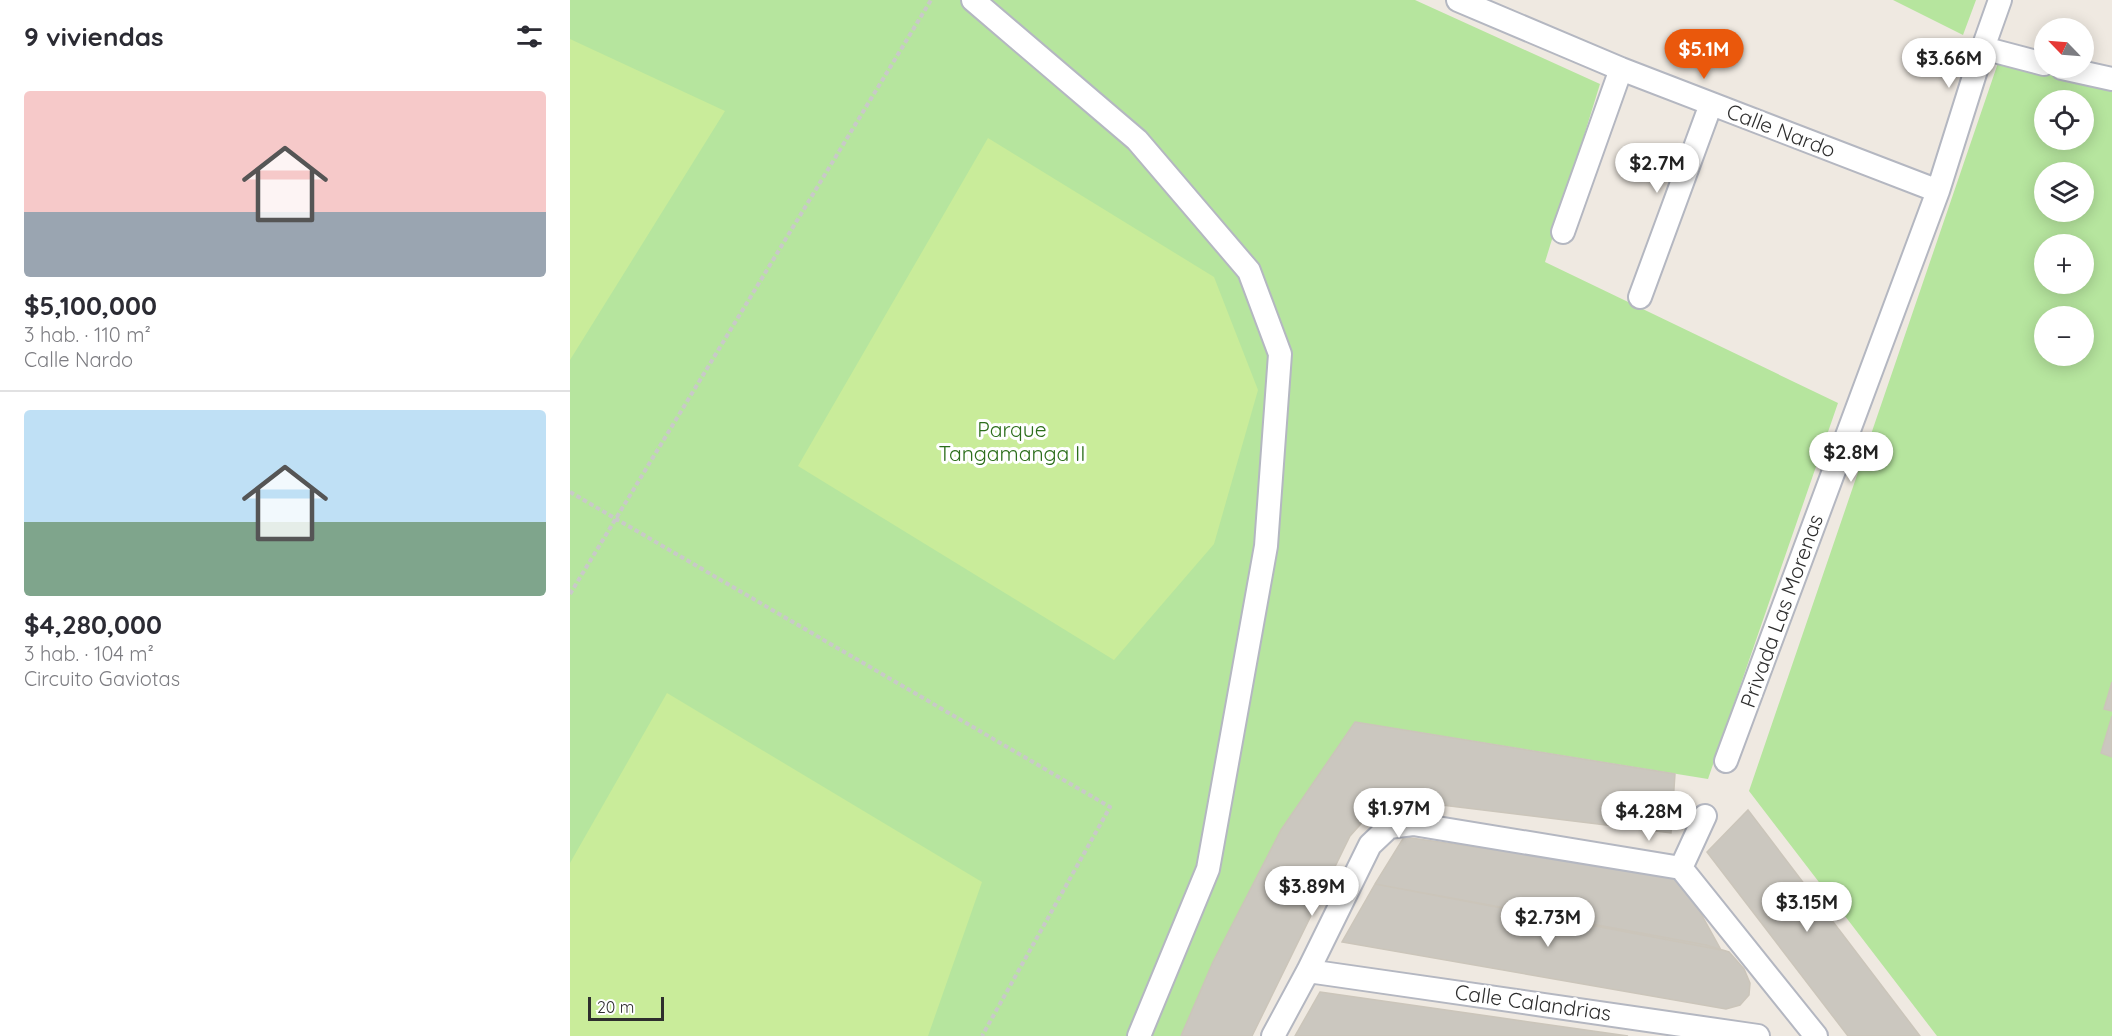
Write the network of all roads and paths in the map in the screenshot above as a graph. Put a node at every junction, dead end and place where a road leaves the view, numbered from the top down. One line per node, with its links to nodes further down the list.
1 (931, 0): 15 (path)
2 (973, 0): 22 (street)
3 (1460, 0): 7 (street, Calle Nardo)
4 (2000, 0): 5 (street, Privada Las Morenas)
5 (1983, 48): 6 (street); 11 (street, Privada Las Morenas)
6 (2034, 61)
7 (1621, 69): 10 (street, Calle Nardo); 12 (street)
8 (2094, 74): 9 (street)
9 (2112, 78)
10 (1711, 104): 11 (street, Calle Nardo); 13 (street)
11 (1938, 191): 17 (street, Privada Las Morenas)
12 (1563, 232)
13 (1641, 297)
14 (570, 492): 15 (path)
15 (616, 517): 16 (path); 21 (path)
16 (570, 594)
17 (1726, 761)
18 (1705, 816): 19 (street)
19 (1681, 868): 20 (street); 25 (street)
20 (1308, 971): 23 (street); 24 (street, Calle Calandrias)
21 (982, 1036)
22 (1139, 1036)
23 (1273, 1036)
24 (1758, 1036)
25 (1816, 1036)

